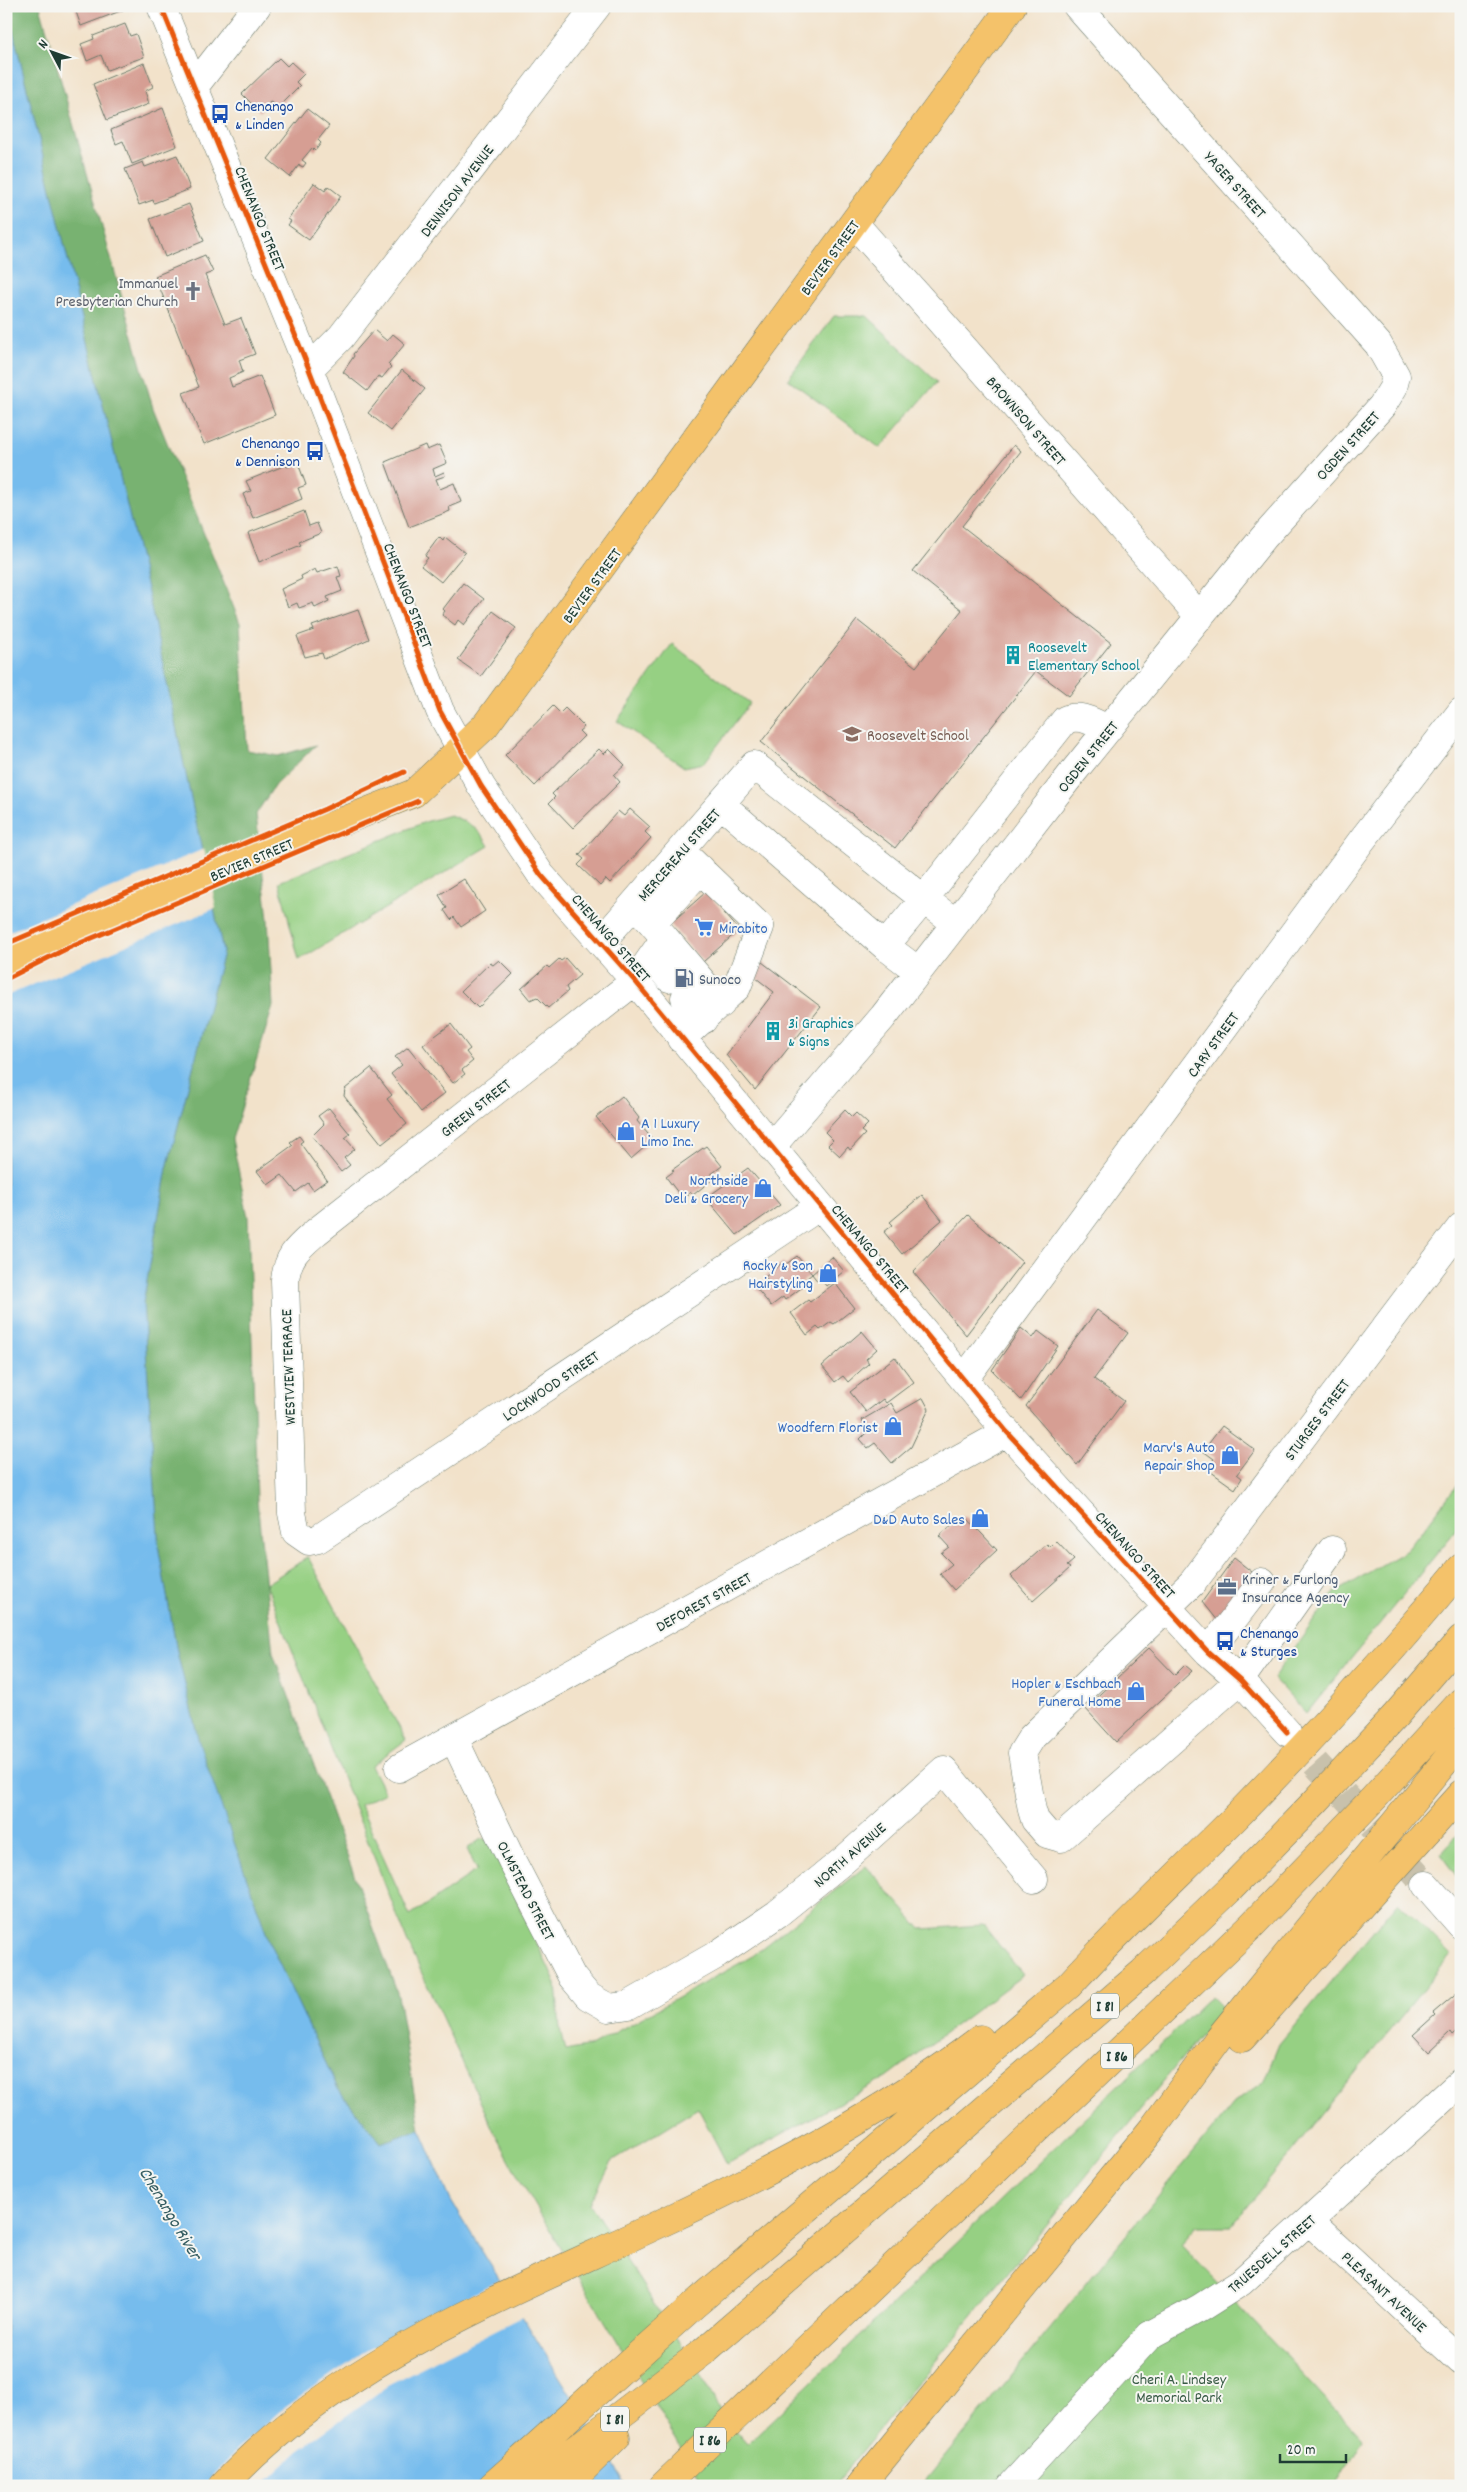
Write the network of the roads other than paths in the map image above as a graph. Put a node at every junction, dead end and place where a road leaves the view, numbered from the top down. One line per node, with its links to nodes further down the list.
1 (161, 6): 6 (street, CHENANGO STREET)
2 (258, 6): 6 (street)
3 (596, 6): 9 (street, DENNISON AVENUE)
4 (1012, 6): 7 (main road, BEVIER STREET)
5 (1077, 6): 8 (street, YAGER STREET)
6 (194, 87): 9 (street, CHENANGO STREET)
7 (854, 223): 10 (street, BROWNSON STREET); 13 (main road, BEVIER STREET)
8 (1391, 365): 10 (street, OGDEN STREET)
9 (309, 369): 13 (street, CHENANGO STREET)
10 (1200, 617): 12 (street, OGDEN STREET)
11 (1461, 712): 31 (street, CARY STREET)
12 (1108, 729): 17 (street); 18 (street, OGDEN STREET)
13 (460, 750): 20 (street, CHENANGO STREET); 22 (main road, BEVIER STREET)
14 (721, 804): 15 (street, MERCEREAU STREET); 17 (street, MERCEREAU STREET); 21 (street)
15 (681, 851): 16 (street); 19 (street, MERCEREAU STREET)
16 (701, 869): 19 (street); 25 (street)
17 (924, 898): 18 (street); 21 (street)
18 (956, 923): 23 (street, OGDEN STREET)
19 (651, 931): 20 (street, MERCEREAU STREET); 24 (street, GREEN STREET); 25 (street); 25 (street)
20 (601, 942): 24 (street, CHENANGO STREET)
21 (885, 946): 23 (street)
22 (6, 962)
23 (918, 971): 27 (street, OGDEN STREET)
24 (635, 982): 26 (street, CHENANGO STREET); 30 (street, GREEN STREET)
25 (712, 1012): 26 (street)
26 (681, 1039): 27 (street, CHENANGO STREET)
27 (771, 1147): 28 (street, CHENANGO STREET)
28 (820, 1206): 31 (street, CHENANGO STREET); 33 (street, LOCKWOOD STREET)
29 (1461, 1227): 37 (street, STURGES STREET)
30 (316, 1232): 33 (street, WESTVIEW TERRACE)
31 (965, 1378): 32 (street, CHENANGO STREET)
32 (1007, 1432): 37 (street, CHENANGO STREET); 43 (street, DEFOREST STREET)
33 (292, 1513)
34 (1332, 1550): 40 (street)
35 (1461, 1568): 52 (main road)
36 (1262, 1582): 39 (street)
37 (1168, 1608): 39 (street, CHENANGO STREET); 47 (street, STURGES STREET)
38 (1461, 1639): 57 (main road, I 81)
39 (1208, 1652): 40 (street, CHENANGO STREET)
40 (1240, 1680): 42 (street, CHENANGO STREET); 47 (street)
41 (1461, 1702): 63 (main road, I 86)
42 (1287, 1732)
43 (454, 1739): 45 (street, DEFOREST STREET); 53 (street, OLMSTEAD STREET)
44 (1461, 1742): 55 (main road)
45 (399, 1768)
46 (1461, 1794): 55 (main road)
47 (1035, 1819): 48 (street)
48 (1005, 1844): 49 (street, NORTH AVENUE); 53 (street, NORTH AVENUE)
49 (1034, 1879)
50 (1426, 1885): 51 (street)
51 (1461, 1925)
52 (1119, 1930): 59 (main road); 60 (main road)
53 (629, 2005)
54 (1461, 2082): 56 (street, TRUESDELL STREET)
55 (1153, 2128): 64 (main road)
56 (1309, 2221): 58 (street, PLEASANT AVENUE); 65 (street, TRUESDELL STREET)
57 (710, 2346): 61 (main road, I 81); 62 (main road)
58 (1461, 2361)
59 (223, 2486)
60 (492, 2486)
61 (527, 2486)
62 (566, 2486)
63 (663, 2486)
64 (860, 2486)
65 (1011, 2486)

